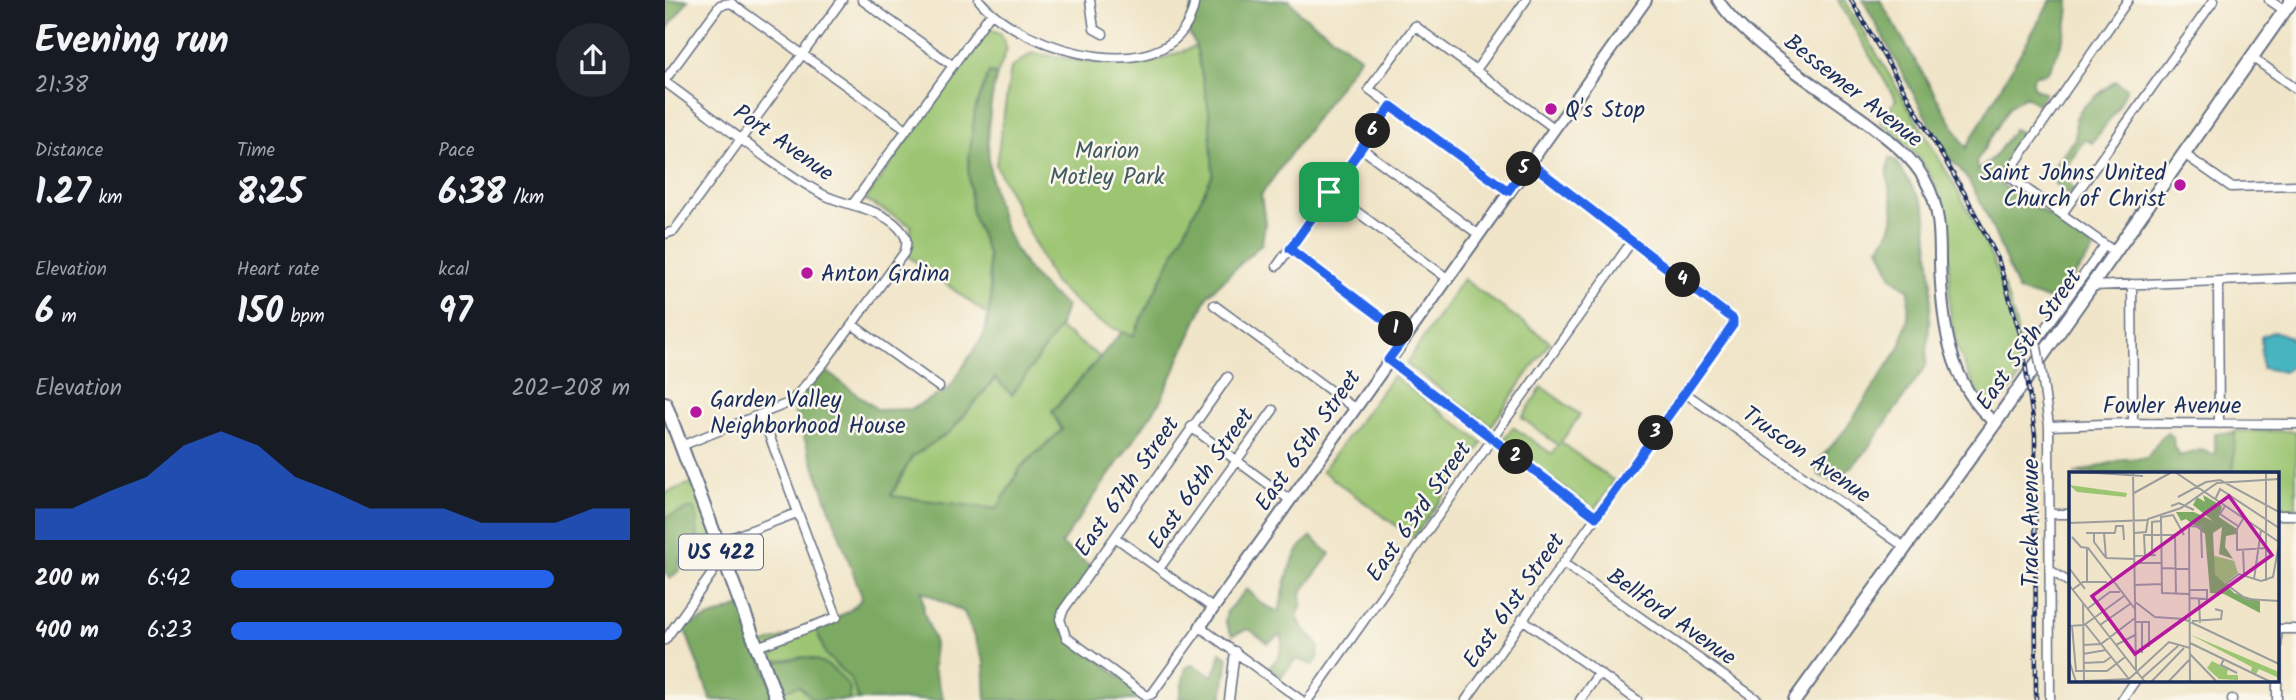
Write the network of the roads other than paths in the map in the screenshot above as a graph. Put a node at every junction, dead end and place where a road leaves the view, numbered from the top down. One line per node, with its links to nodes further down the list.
1 (842, 0): 17 (street)
2 (862, 0): 19 (street)
3 (979, 0): 15 (street)
4 (1090, 0): 16 (street)
5 (1195, 0): 15 (street)
6 (1526, 0): 20 (street)
7 (1646, 0): 25 (street, East 65th Street)
8 (1717, 0): 57 (street, Bessemer Avenue)
9 (2128, 0): 34 (street)
10 (2214, 0): 34 (street)
11 (2269, 0): 14 (street)
12 (2292, 0): 14 (main road, East 55th Street)
13 (732, 2): 17 (street); 21 (street)
14 (2284, 11): 18 (main road, East 55th Street)
15 (991, 13): 19 (street)
16 (1103, 34)
17 (803, 55): 24 (street); 26 (street)
18 (2252, 57): 22 (street); 28 (main road, East 55th Street)
19 (952, 65): 24 (street)
20 (1476, 70): 23 (street); 25 (street)
21 (665, 81): 26 (street, Port Avenue)
22 (2296, 89)
23 (1391, 106): 27 (street); 31 (street)
24 (905, 128): 33 (street)
25 (1554, 128): 29 (street, East 65th Street)
26 (743, 137): 33 (street, Port Avenue); 35 (street)
27 (1361, 148): 32 (street); 36 (street)
28 (2184, 154): 30 (street); 39 (main road, East 55th Street)
29 (1529, 162): 31 (street, East 65th Street); 37 (street)
30 (2296, 185)
31 (1508, 191): 36 (street, East 65th Street)
32 (1329, 192): 38 (street); 41 (street)
33 (852, 205): 47 (street, Port Avenue)
34 (2062, 215): 39 (street)
35 (665, 234)
36 (1478, 234): 41 (street, East 65th Street)
37 (1632, 241): 52 (street, East 61st Street); 63 (street, East 63rd Street)
38 (1290, 249): 40 (street); 48 (street)
39 (2110, 249): 45 (main road, East 55th Street); 61 (street, Track Avenue, bridge)
40 (1277, 266)
41 (1447, 278): 48 (street, East 65th Street)
42 (2296, 278): 43 (street)
43 (2218, 283): 44 (street); 59 (street)
44 (2133, 284): 45 (street); 58 (street)
45 (2091, 286): 57 (main road, East 55th Street)
46 (1214, 305): 54 (street)
47 (853, 325): 51 (street); 56 (street)
48 (1406, 336): 49 (street, East 65th Street)
49 (1388, 360): 54 (street, East 65th Street); 63 (street)
50 (1228, 377): 62 (street, East 67th Street)
51 (939, 387)
52 (1685, 393): 70 (street, East 61st Street); 73 (street, Truscon Avenue)
53 (665, 404): 64 (main road, US 422)
54 (1354, 408): 66 (street, East 65th Street)
55 (1273, 410): 65 (street, East 66th Street)
56 (762, 416): 64 (street); 67 (street)
57 (1995, 423): 73 (main road, East 55th Street)
58 (2133, 423): 59 (street, Fowler Avenue); 61 (street, Fowler Avenue)
59 (2220, 424): 60 (street, Fowler Avenue)
60 (2296, 424)
61 (2049, 426): 68 (street, Track Avenue)
62 (1191, 427): 65 (street); 71 (street, East 67th Street)
63 (1492, 439): 70 (street); 91 (street, East 63rd Street)
64 (681, 446): 72 (main road, US 422)
65 (1236, 460): 66 (street); 76 (street, East 66th Street)
66 (1290, 500): 79 (street, East 65th Street)
67 (797, 513): 72 (street); 83 (street)
68 (2051, 514): 69 (street); 77 (street, Track Avenue)
69 (2069, 514)
70 (1596, 517): 75 (street, East 61st Street)
71 (1115, 537): 76 (street); 87 (street, East 67th Street)
72 (717, 543): 74 (main road, US 422)
73 (1906, 548): 96 (main road, East 55th Street)
74 (723, 558): 82 (street); 83 (main road, US 422)
75 (1563, 563): 80 (street, East 61st Street); 95 (street, Bellford Avenue)
76 (1160, 569): 79 (street)
77 (2050, 570): 78 (street); 97 (street, Track Avenue)
78 (2069, 582)
79 (1213, 609): 81 (street, East 65th Street)
80 (1522, 619): 85 (street); 92 (street, East 61st Street)
81 (1201, 627): 84 (street); 87 (street, East 65th Street)
82 (665, 640)
83 (757, 647): 88 (main road, US 422)
84 (1235, 651): 89 (street); 90 (street)
85 (1599, 673): 93 (street); 94 (street)
86 (2134, 682): 98 (street)
87 (1147, 696)
88 (777, 700)
89 (1229, 700)
90 (1301, 700)
91 (1308, 700)
92 (1466, 700)
93 (1580, 700)
94 (1637, 700)
95 (1758, 700)
96 (1795, 700)
97 (2050, 700)
98 (2122, 700)

